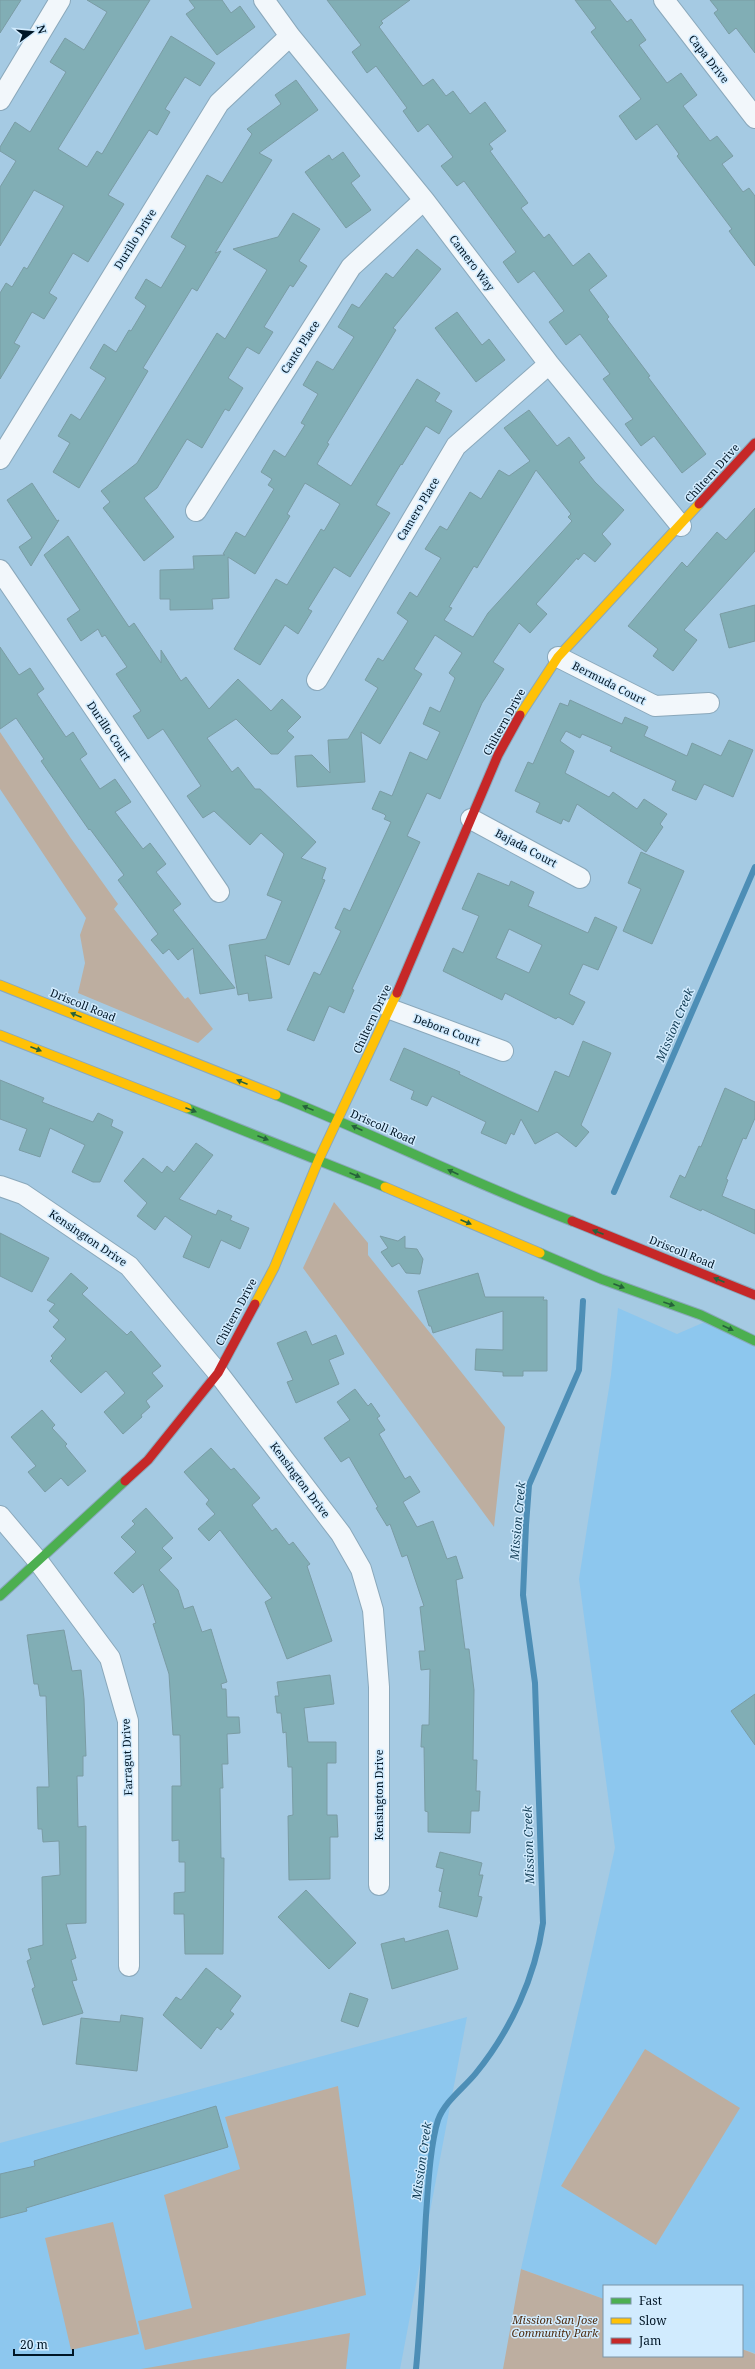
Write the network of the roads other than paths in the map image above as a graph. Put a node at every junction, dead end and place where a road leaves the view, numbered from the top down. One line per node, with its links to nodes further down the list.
1 (60, 0): 5 (street)
2 (264, 0): 4 (street, Camero Way)
3 (664, 0): 6 (street, Capa Drive)
4 (290, 36): 7 (street, Camero Way); 10 (street, Durillo Drive)
5 (0, 100)
6 (755, 118)
7 (424, 200): 8 (street, Camero Way); 11 (street, Canto Place)
8 (548, 364): 12 (street, Camero Way); 15 (street, Camero Place)
9 (755, 443): 12 (street, Chiltern Drive)
10 (0, 459)
11 (196, 511)
12 (680, 526): 14 (street, Chiltern Drive)
13 (0, 570): 19 (street, Durillo Court)
14 (558, 657): 16 (street, Bermuda Court); 17 (street, Chiltern Drive)
15 (317, 680)
16 (709, 703)
17 (471, 819): 18 (street, Bajada Court); 21 (street, Chiltern Drive)
18 (580, 878)
19 (219, 892)
20 (0, 984): 24 (street, Driscoll Road, one-way to 20)
21 (390, 1009): 23 (street, Debora Court); 24 (street, Chiltern Drive)
22 (0, 1035): 25 (street, one-way to 25)
23 (503, 1051)
24 (337, 1119): 25 (street, Chiltern Drive); 27 (street, Driscoll Road, one-way to 24)
25 (319, 1160): 28 (street, one-way to 28); 29 (street, Chiltern Drive)
26 (0, 1186): 29 (street, Kensington Drive)
27 (755, 1295)
28 (755, 1341)
29 (218, 1372): 31 (street, Chiltern Drive); 33 (street, Kensington Drive)
30 (0, 1516): 31 (street, Farragut Drive)
31 (38, 1561): 32 (street, Chiltern Drive); 34 (street, Farragut Drive)
32 (0, 1596)
33 (379, 1886)
34 (129, 1966)

